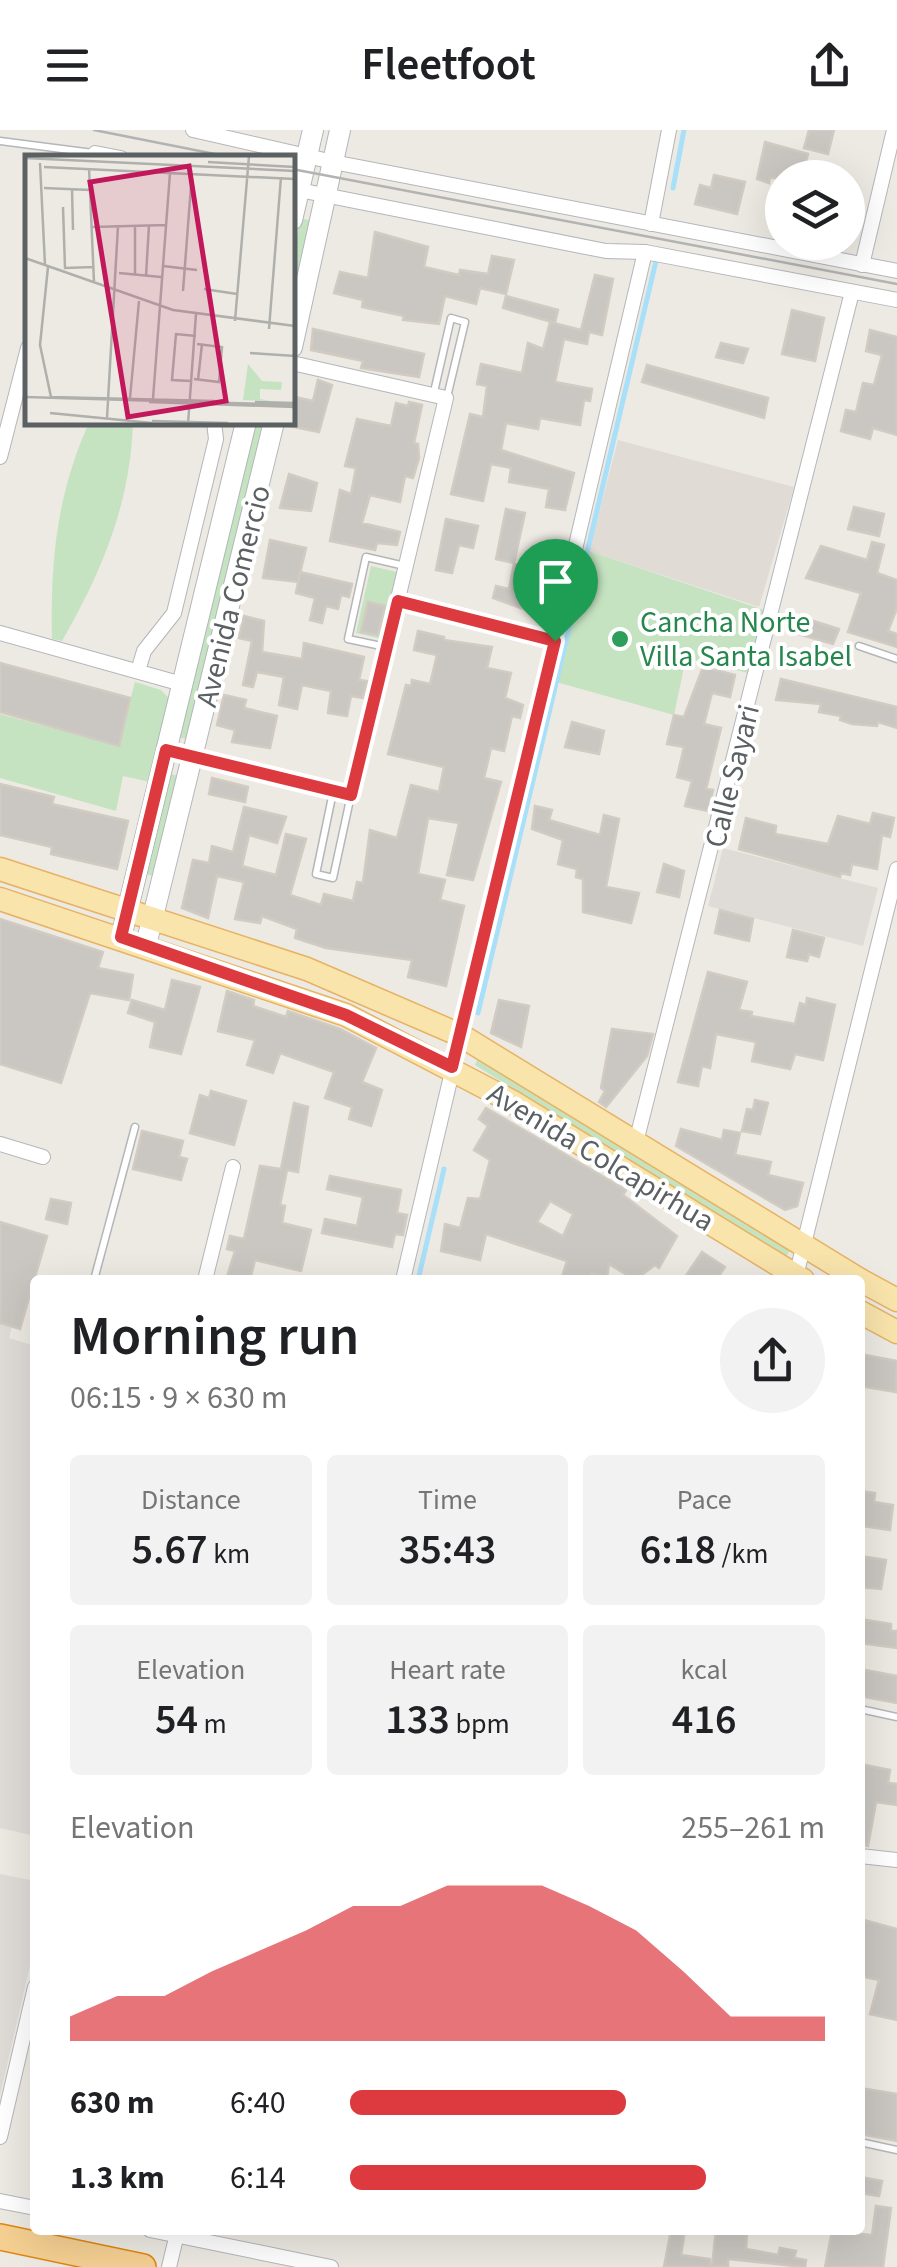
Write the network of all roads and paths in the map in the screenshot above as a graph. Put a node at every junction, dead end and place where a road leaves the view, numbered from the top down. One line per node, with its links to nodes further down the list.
1 (193, 130): 8 (street)
2 (313, 130): 8 (street)
3 (340, 130): 10 (street)
4 (669, 130): 13 (street)
5 (894, 130): 15 (street)
6 (0, 141): 7 (lane)
7 (95, 153): 9 (street)
8 (308, 153): 10 (street); 11 (street)
9 (105, 155)
10 (333, 162): 12 (street); 13 (street)
11 (296, 189): 12 (street)
12 (326, 197): 14 (street); 19 (street)
13 (652, 224): 15 (street)
14 (644, 252): 17 (street); 30 (street)
15 (862, 264): 16 (street)
16 (897, 271)
17 (852, 292): 18 (street); 50 (street, Calle Sayari)
18 (897, 300)
19 (295, 333)
20 (25, 360): 26 (street)
21 (295, 364): 22 (street)
22 (440, 397): 22 (lane); 27 (street)
23 (214, 425): 34 (street)
24 (245, 425): 35 (street, Avenida Comercio)
25 (273, 425): 37 (street, Avenida Comercio)
26 (0, 457)
27 (406, 566): 28 (street); 32 (lane)
28 (398, 601): 30 (street); 32 (street)
29 (0, 633): 34 (street)
30 (555, 641): 47 (street)
31 (859, 646): 33 (lane)
32 (386, 647): 39 (street)
33 (897, 658)
34 (138, 671): 35 (street)
35 (182, 684): 36 (street, Avenida Comercio)
36 (166, 750): 37 (street); 43 (street, Avenida Comercio)
37 (194, 757): 38 (street); 44 (street, Avenida Comercio)
38 (334, 791): 39 (street); 39 (lane)
39 (351, 795)
40 (0, 868): 43 (main road)
41 (897, 870): 54 (street)
42 (0, 899): 45 (main road, Avenida Colcapirhua)
43 (128, 909): 44 (main road, Avenida Colcapirhua); 45 (street, Avenida Comercio)
44 (154, 917): 46 (street, Avenida Comercio); 47 (main road, Avenida Colcapirhua)
45 (121, 937): 46 (main road, Avenida Colcapirhua)
46 (146, 945): 48 (main road, Avenida Colcapirhua)
47 (460, 1035): 48 (street); 50 (main road, Avenida Colcapirhua)
48 (452, 1067): 57 (street); 58 (main road, Avenida Colcapirhua)
49 (135, 1127): 55 (lane)
50 (636, 1142): 54 (main road, Avenida Colcapirhua)
51 (0, 1144): 52 (street)
52 (43, 1157)
53 (233, 1167): 56 (street)
54 (802, 1247): 59 (street); 60 (main road, Avenida Colcapirhua)
55 (95, 1275)
56 (206, 1275)
57 (404, 1275)
58 (791, 1275)
59 (798, 1275)
60 (851, 1275)
61 (865, 1283): 62 (main road, Avenida Colcapirhua)
62 (897, 1300)
63 (865, 1315): 64 (main road)
64 (897, 1332)
65 (865, 1710): 66 (lane)
66 (897, 1717)
67 (865, 1857): 68 (street)
68 (897, 1860)
69 (30, 2008): 70 (street)
70 (0, 2137)
71 (865, 2143): 72 (lane)
72 (897, 2150)
73 (0, 2201): 74 (street)
74 (30, 2207)
75 (176, 2235): 79 (street)
76 (190, 2235): 80 (street)
77 (0, 2237): 78 (highway)
78 (142, 2267)
79 (168, 2267)
80 (330, 2267)

